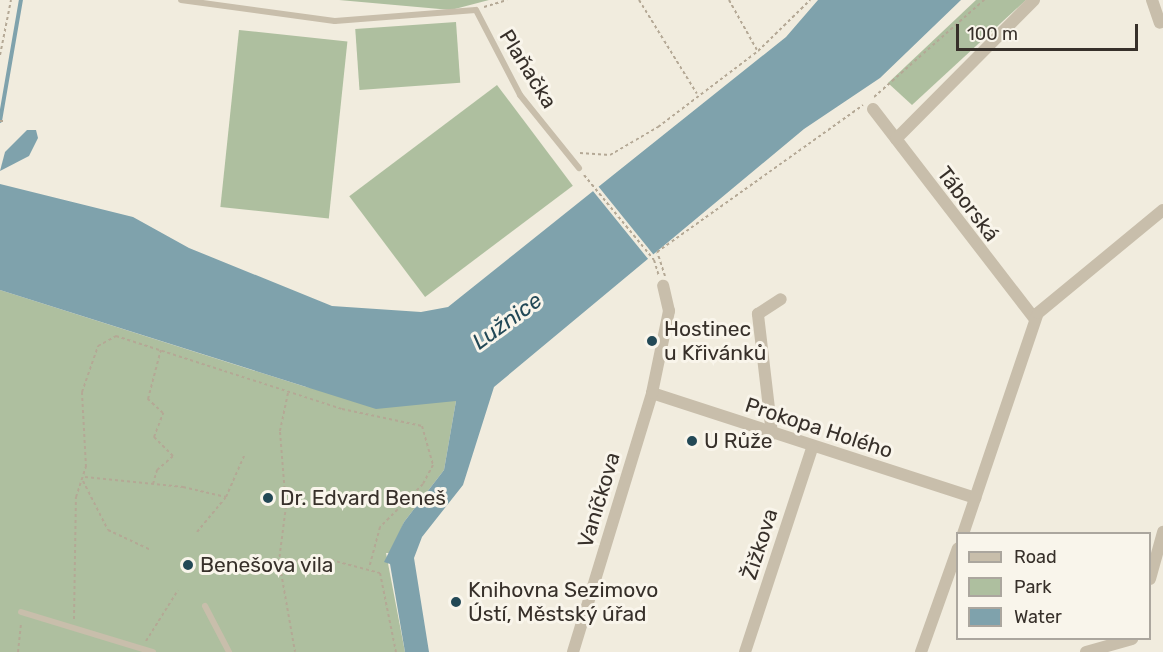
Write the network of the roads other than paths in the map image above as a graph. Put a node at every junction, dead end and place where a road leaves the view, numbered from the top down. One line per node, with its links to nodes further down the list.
1 (181, 0): 7 (lane, Plaňačka)
2 (1034, 0): 6 (street)
3 (1152, 0): 4 (street)
4 (1160, 23)
5 (869, 107): 6 (street, Táborská)
6 (896, 139): 11 (street, Táborská)
7 (579, 168)
8 (1163, 210): 11 (street)
9 (664, 291): 12 (street, Vaníčkova)
10 (781, 299): 13 (street)
11 (1035, 319): 15 (street)
12 (652, 393): 13 (street, Prokopa Holého); 25 (street, Vaníčkova)
13 (772, 434): 14 (street, Prokopa Holého)
14 (812, 448): 15 (street, Prokopa Holého); 26 (street, Žižkova)
15 (975, 498): 16 (street)
16 (964, 532)
17 (1163, 532): 19 (street)
18 (956, 551): 27 (street)
19 (1151, 572)
20 (205, 606): 24 (lane)
21 (21, 612): 23 (lane)
22 (1128, 640): 28 (street)
23 (153, 652)
24 (229, 652)
25 (573, 652)
26 (745, 652)
27 (921, 652)
28 (1086, 652)

